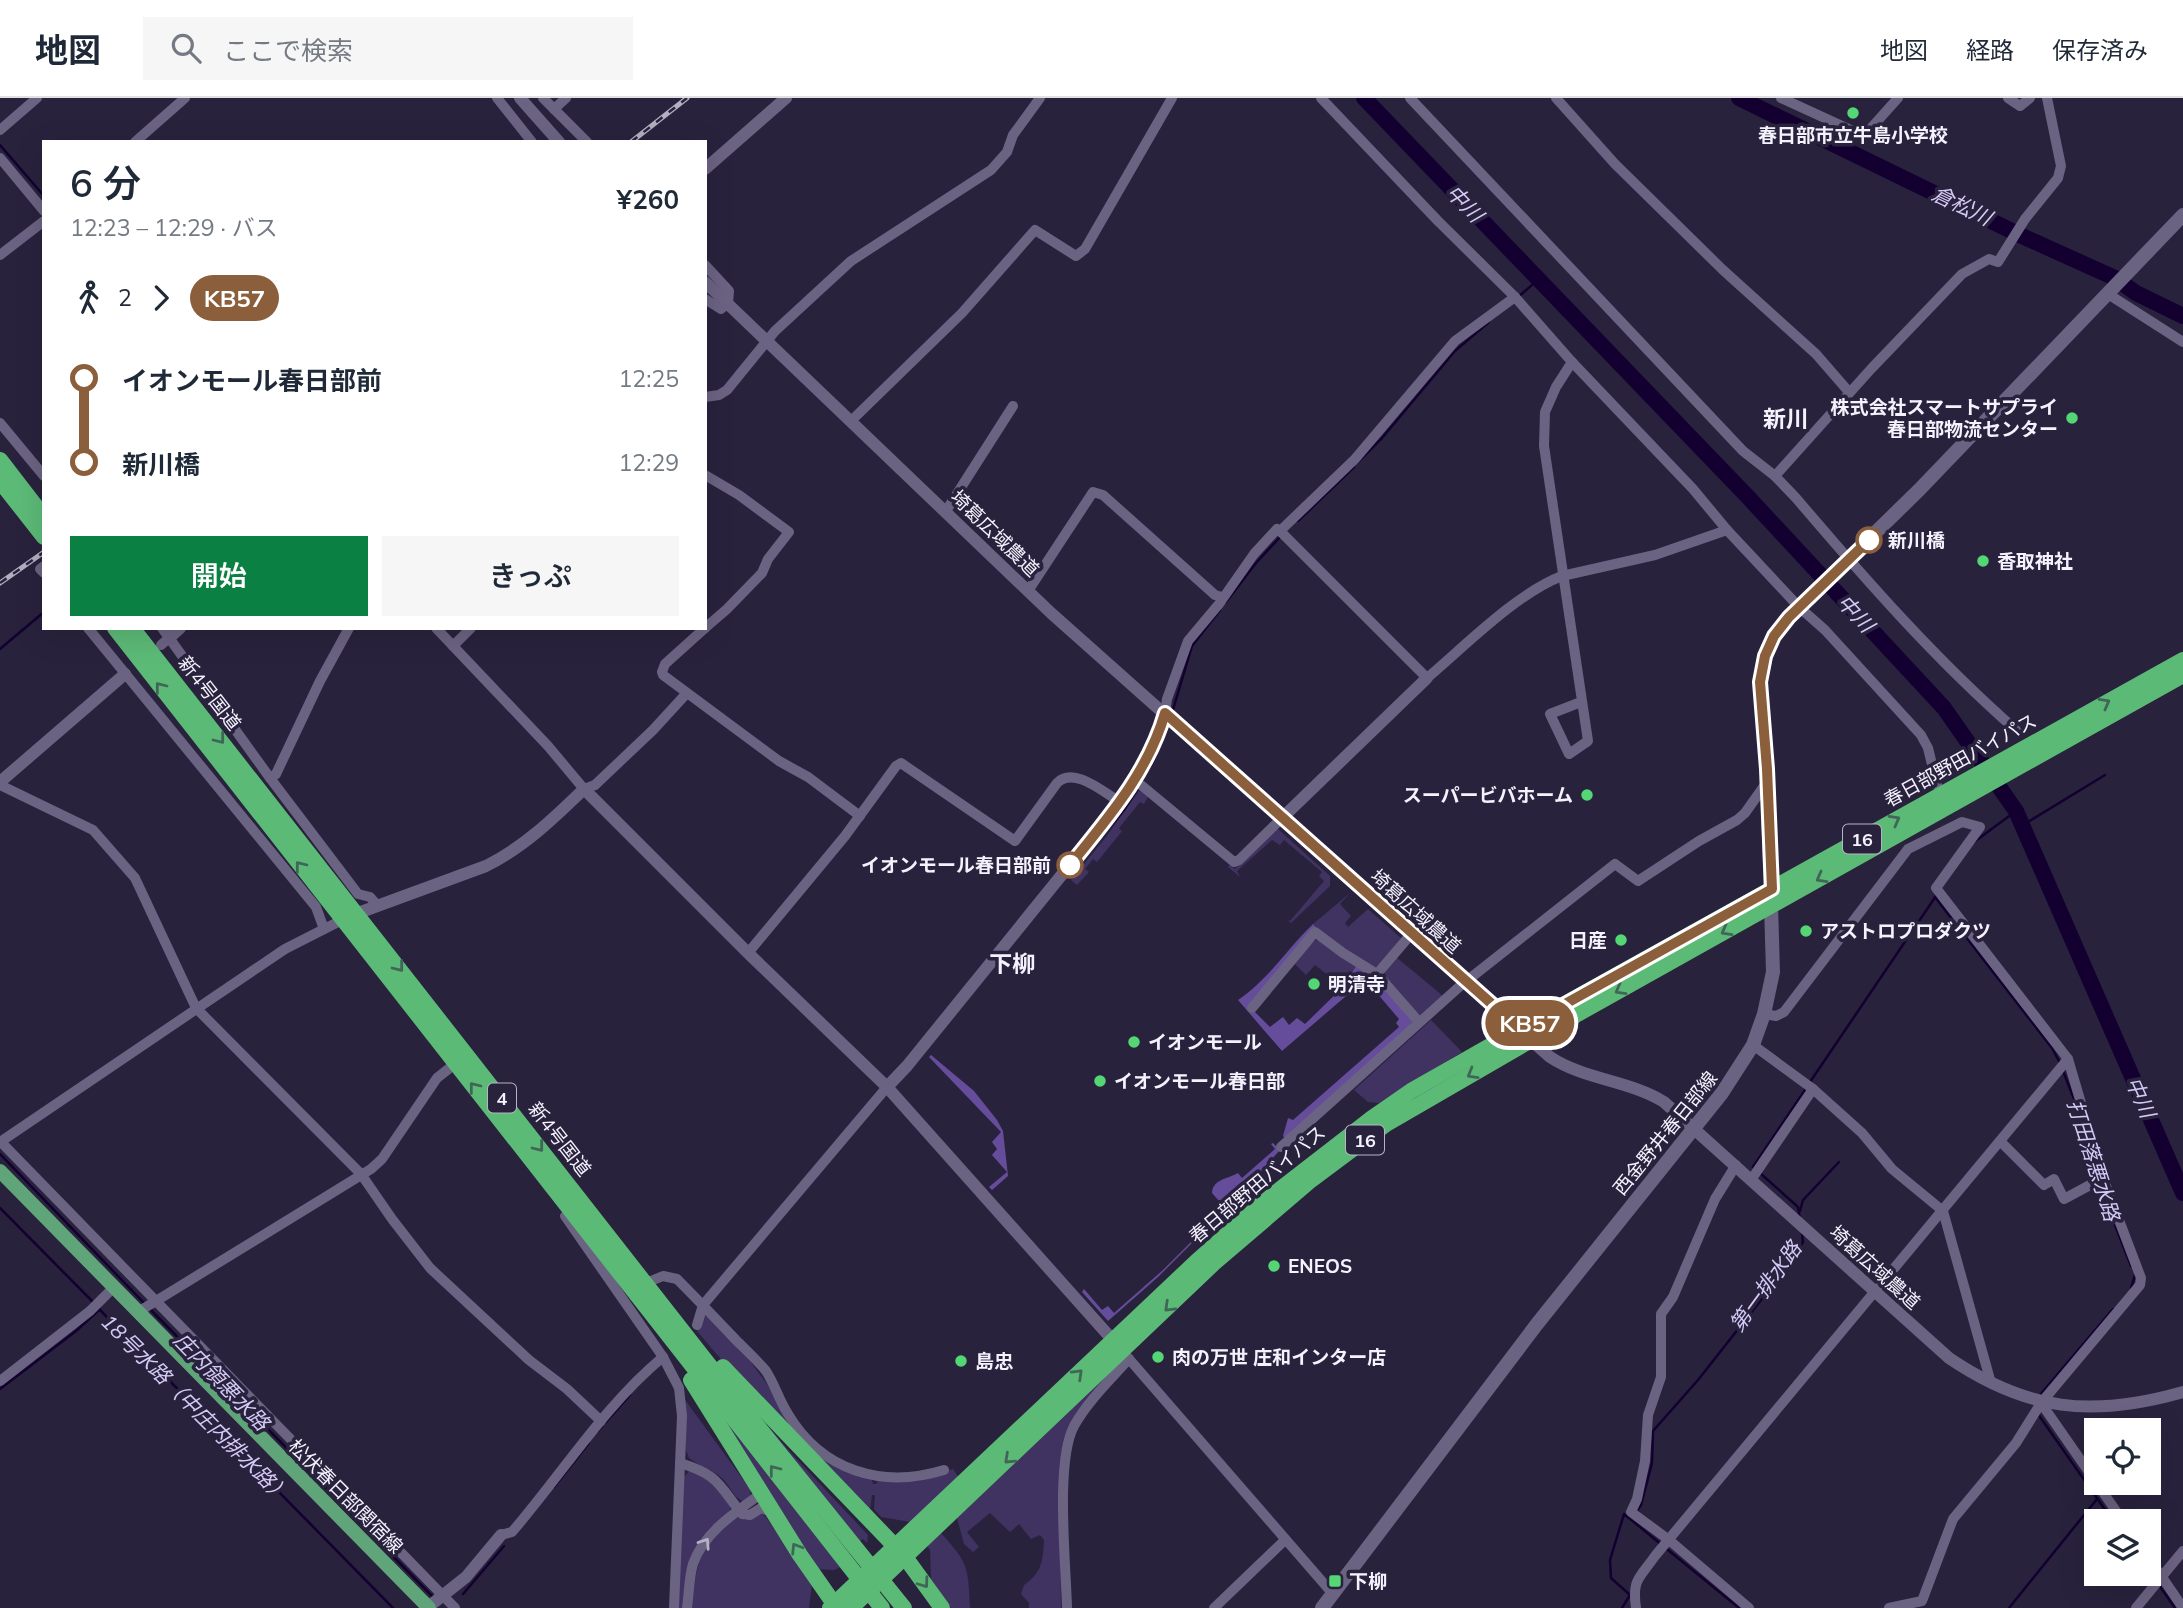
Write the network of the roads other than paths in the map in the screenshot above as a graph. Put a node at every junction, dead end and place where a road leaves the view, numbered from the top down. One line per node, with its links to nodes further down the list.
1 (37, 98): 19 (street)
2 (185, 98): 20 (street)
3 (497, 98): 21 (street)
4 (520, 98): 22 (street)
5 (543, 98): 18 (street)
6 (566, 98): 18 (street)
7 (786, 98): 25 (street)
8 (1041, 98): 36 (street)
9 (1172, 98): 42 (street)
10 (1321, 98): 33 (street)
11 (1410, 98): 47 (street)
12 (1556, 98): 39 (street)
13 (1781, 98): 14 (street)
14 (1898, 98)
15 (2008, 98): 16 (street)
16 (2030, 98)
17 (2047, 98): 39 (street)
18 (554, 109): 23 (street)
19 (0, 130)
20 (137, 140)
21 (530, 140)
22 (557, 140)
23 (585, 140)
24 (0, 158): 26 (street)
25 (707, 167)
26 (42, 209)
27 (2183, 216): 32 (main road)
28 (42, 223): 29 (street)
29 (0, 255)
30 (707, 267): 35 (street)
31 (707, 284): 35 (street, 埼葛広域農道)
32 (2112, 290): 37 (street); 54 (main road)
33 (1514, 297): 38 (street); 52 (street)
34 (707, 300): 35 (street)
35 (728, 303): 36 (street, 埼葛広域農道)
36 (768, 340): 40 (street); 42 (street, 埼葛広域農道)
37 (2183, 342)
38 (1572, 362): 51 (street); 55 (street)
39 (1849, 392): 47 (street)
40 (707, 397)
41 (1013, 406): 49 (street)
42 (851, 421): 49 (street, 埼葛広域農道)
43 (0, 423): 45 (street)
44 (0, 460): 50 (highway)
45 (42, 474)
46 (707, 476): 59 (street)
47 (1775, 476): 54 (street)
48 (0, 481): 53 (highway)
49 (946, 511): 56 (street, 埼葛広域農道)
50 (42, 514)
51 (1727, 530): 55 (street); 58 (street)
52 (1280, 531): 57 (street); 72 (street)
53 (42, 534)
54 (1845, 563): 58 (main road); 76 (street)
55 (1562, 576): 72 (street); 74 (street)
56 (1028, 591): 57 (street); 75 (street, 埼葛広域農道)
57 (1222, 597): 75 (street)
58 (1802, 604): 80 (main road, 西金野井春日部線); 83 (street)
59 (707, 626)
60 (90, 630): 70 (street)
61 (117, 630): 89 (highway, 新4号国道 / 4, one-way to 61)
62 (134, 630): 89 (highway, 新4号国道 / 4, one-way to 89)
63 (348, 630): 78 (street)
64 (438, 630): 68 (street)
65 (469, 630): 68 (street)
66 (703, 630): 73 (street)
67 (164, 637): 78 (street)
68 (453, 646): 82 (street)
69 (2183, 660): 77 (highway, 春日部野田バイパス / 16, one-way to 69)
70 (129, 671): 81 (street); 90 (street)
71 (2183, 675): 77 (highway, 春日部野田バイパス / 16)
72 (1427, 678): 86 (street)
73 (686, 694): 82 (street); 85 (street)
74 (1581, 702): 74 (street)
75 (1165, 713): 79 (street); 86 (street, 埼葛広域農道)
76 (2016, 730)
77 (2027, 754): 83 (highway, 春日部野田バイパス / 16)
78 (270, 778): 88 (street)
79 (1135, 780): 84 (street); 86 (street)
80 (1767, 782): 87 (main road, 西金野井春日部線); 94 (street)
81 (3, 785): 96 (street)
82 (584, 789): 88 (street); 92 (street)
83 (1949, 791): 87 (highway, 春日部野田バイパス / 16)
84 (1120, 802): 85 (street); 103 (street)
85 (860, 816): 92 (street)
86 (1282, 818): 91 (street, 埼葛広域農道)
87 (1772, 897): 97 (main road, 西金野井春日部線); 99 (highway, 春日部野田バイパス / 16)
88 (377, 906): 89 (street)
89 (350, 917): 90 (street); 102 (highway, 新4号国道 / 4); 117 (highway, 新4号国道 / 4, one-way to 117)
90 (324, 929): 96 (street)
91 (1412, 933): 93 (street); 94 (street, 埼葛広域農道)
92 (748, 953): 103 (street)
93 (1377, 974): 95 (street); 98 (street)
94 (1466, 982): 98 (street); 99 (street, 埼葛広域農道)
95 (1252, 1008)
96 (196, 1009): 107 (street); 111 (street)
97 (1764, 1014): 100 (main road, 西金野井春日部線); 101 (street)
98 (1419, 1022): 108 (street)
99 (1526, 1035): 105 (street, 埼葛広域農道); 124 (highway, 春日部野田バイパス / 16)
100 (1753, 1045): 104 (street); 105 (main road, 西金野井春日部線)
101 (2068, 1059): 106 (street); 112 (street)
102 (456, 1063): 111 (street); 116 (highway, 新4号国道 / 4, one-way to 102)
103 (887, 1087): 121 (street); 124 (street)
104 (1814, 1089): 113 (street); 114 (street)
105 (1694, 1128): 109 (street, 埼葛広域農道); 143 (main road, 西金野井春日部線)
106 (2000, 1141): 112 (street); 114 (street)
107 (0, 1142): 120 (street)
108 (1281, 1147)
109 (1736, 1166): 113 (street, 埼葛広域農道); 139 (street)
110 (0, 1171): 118 (main road, 松伏春日部関宿線)
111 (361, 1174): 120 (street); 130 (street)
112 (2103, 1178): 129 (street)
113 (1751, 1180): 119 (street, 埼葛広域農道)
114 (1943, 1211): 119 (street); 127 (street)
115 (565, 1216): 125 (street)
116 (591, 1237): 133 (highway); 150 (highway, 新4号国道 / 4, one-way to 116)
117 (646, 1283): 121 (street); 141 (highway); 151 (highway, 新4号国道 / 4)
118 (114, 1286): 122 (main road, 松伏春日部関宿線); 126 (street)
119 (1875, 1292): 127 (street, 埼葛広域農道); 139 (street)
120 (154, 1302): 122 (street); 144 (street)
121 (703, 1305): 123 (street); 132 (street)
122 (138, 1311): 144 (main road, 松伏春日部関宿線)
123 (697, 1325)
124 (1122, 1351): 138 (street); 141 (highway, 春日部野田バイパス / 16); 153 (street)
125 (663, 1357): 130 (street); 131 (street)
126 (0, 1381)
127 (1991, 1383): 129 (street, 埼葛広域農道)
128 (2183, 1392): 129 (street, 埼葛広域農道)
129 (2040, 1402): 134 (street); 158 (street)
130 (601, 1421): 137 (street)
131 (680, 1463): 135 (street); 147 (street)
132 (944, 1470)
133 (762, 1493): 135 (street); 136 (highway)
134 (2115, 1509)
135 (738, 1510): 136 (street); 148 (street, one-way to 135)
136 (775, 1515): 145 (highway, one-way to 136)
137 (502, 1535): 144 (street)
138 (1285, 1540): 143 (street); 154 (street)
139 (1669, 1540): 156 (street); 157 (street)
140 (2183, 1551): 142 (street)
141 (900, 1552): 145 (highway, 春日部野田バイパス / 16); 149 (highway, 春日部野田バイパス / 16); 152 (highway, one-way to 152)
142 (2162, 1576): 159 (street); 160 (street)
143 (1333, 1594): 155 (main road, 西金野井春日部線)
144 (433, 1603): 146 (street)
145 (834, 1607)
146 (455, 1608)
147 (674, 1608)
148 (687, 1608)
149 (851, 1608)
150 (882, 1608)
151 (904, 1608)
152 (942, 1608)
153 (1067, 1608)
154 (1214, 1608)
155 (1322, 1608)
156 (1636, 1608)
157 (1749, 1608)
158 (1889, 1608)
159 (2136, 1608)
160 (2183, 1608)

